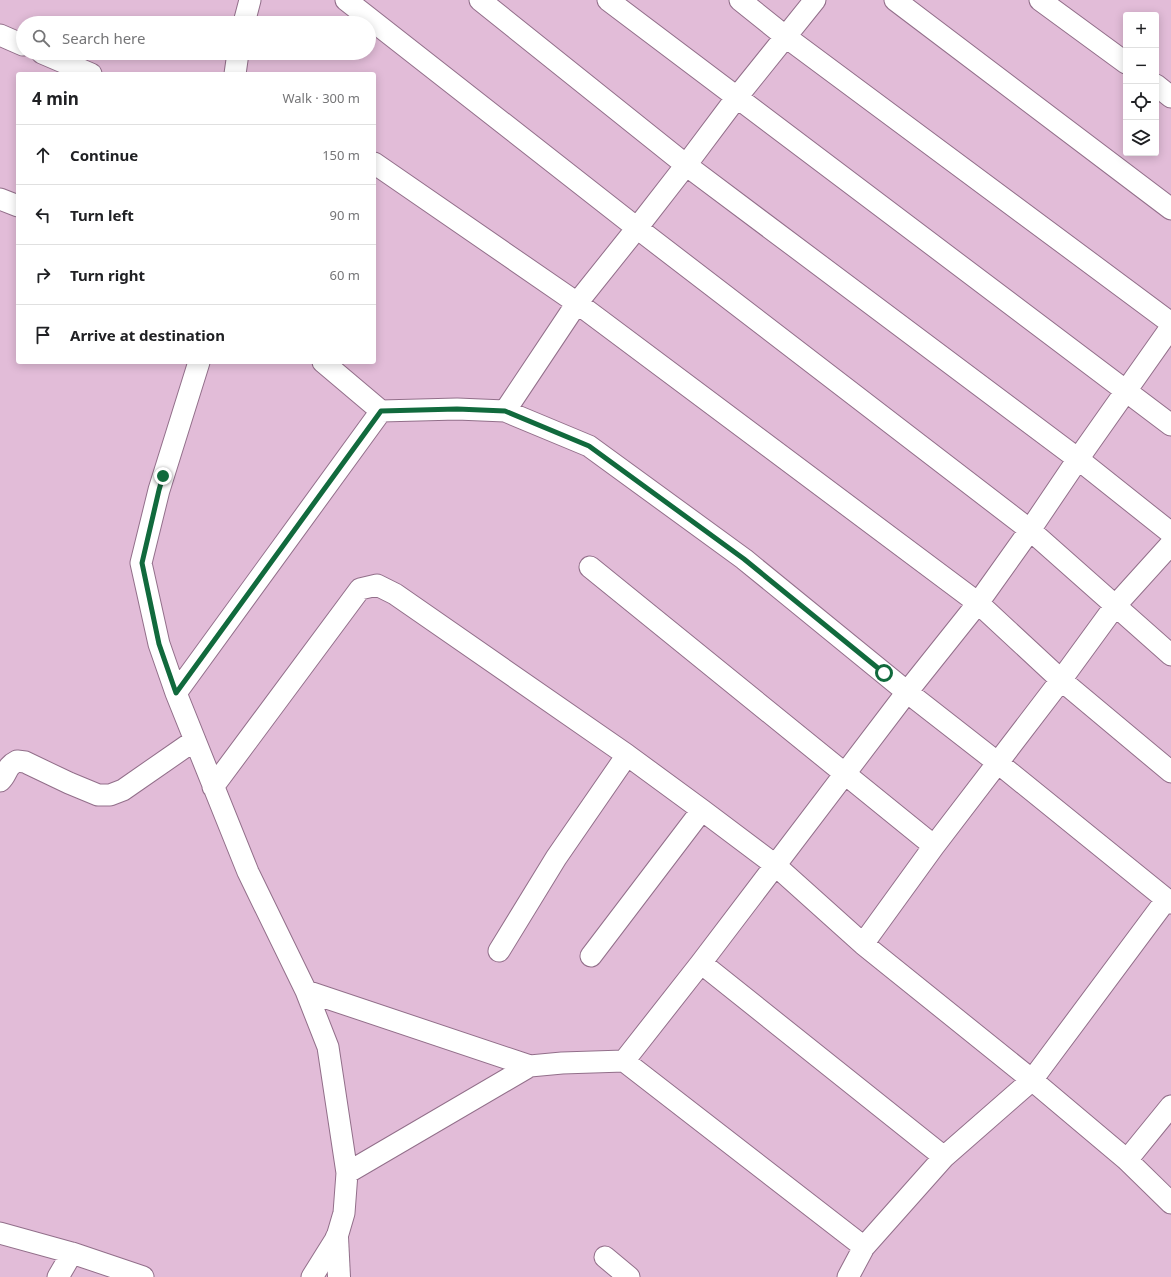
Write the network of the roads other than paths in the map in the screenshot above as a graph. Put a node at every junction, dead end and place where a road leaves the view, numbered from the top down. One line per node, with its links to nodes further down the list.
1 (250, 0): 9 (street)
2 (346, 0): 10 (street)
3 (480, 0): 22 (street)
4 (608, 0): 19 (street)
5 (740, 0): 13 (street)
6 (815, 0): 13 (street)
7 (895, 0): 25 (street)
8 (1040, 0): 16 (street)
9 (246, 16)
10 (366, 16)
11 (376, 24): 26 (street)
12 (0, 35): 14 (street)
13 (786, 37): 19 (street); 28 (street)
14 (16, 42)
15 (58, 60): 17 (street)
16 (1123, 61)
17 (86, 72)
18 (1159, 88): 20 (street)
19 (737, 97): 22 (street); 32 (street)
20 (1171, 97)
21 (376, 164): 27 (street)
22 (686, 165): 26 (street); 36 (street)
23 (0, 199): 24 (street)
24 (16, 205)
25 (1171, 209)
26 (637, 228): 27 (street); 37 (street)
27 (577, 303): 34 (street); 41 (street)
28 (1171, 323)
29 (1171, 326): 32 (street)
30 (198, 364): 46 (street)
31 (325, 364): 33 (street)
32 (1126, 390): 35 (street); 36 (street)
33 (381, 411): 34 (street); 46 (street)
34 (505, 411): 45 (street)
35 (1171, 425)
36 (1078, 459): 37 (street); 38 (street)
37 (1030, 530): 41 (street); 42 (street)
38 (1171, 533)
39 (1171, 544): 42 (street)
40 (590, 567): 51 (street)
41 (978, 603): 44 (street); 45 (street)
42 (1115, 606): 43 (street); 44 (street)
43 (1171, 655)
44 (1061, 680): 49 (street); 50 (street)
45 (907, 692): 49 (street); 51 (street)
46 (176, 693): 47 (street)
47 (195, 740): 52 (street); 53 (street)
48 (626, 755): 53 (street); 54 (street); 59 (street)
49 (998, 763): 55 (street); 57 (street)
50 (1171, 772)
51 (845, 774): 55 (street); 56 (street)
52 (0, 781)
53 (213, 787): 62 (street)
54 (702, 810): 56 (street); 60 (street)
55 (934, 846): 58 (street)
56 (774, 865): 58 (street); 61 (street)
57 (1169, 901): 65 (street)
58 (863, 944): 65 (street)
59 (499, 951)
60 (591, 956)
61 (701, 962): 63 (street); 67 (street)
62 (306, 991): 64 (street); 69 (street)
63 (624, 1061): 64 (street); 73 (street)
64 (530, 1066): 69 (street)
65 (1032, 1080): 67 (street); 68 (street)
66 (1171, 1106): 68 (street)
67 (944, 1157): 73 (street)
68 (1127, 1160): 70 (street)
69 (347, 1173): 72 (street)
70 (1171, 1203)
71 (0, 1233): 74 (street)
72 (337, 1237): 78 (street); 79 (street)
73 (864, 1247): 81 (street)
74 (72, 1253): 76 (street); 77 (street)
75 (605, 1257): 80 (street)
76 (58, 1277)
77 (143, 1277)
78 (312, 1277)
79 (339, 1277)
80 (629, 1277)
81 (848, 1277)

